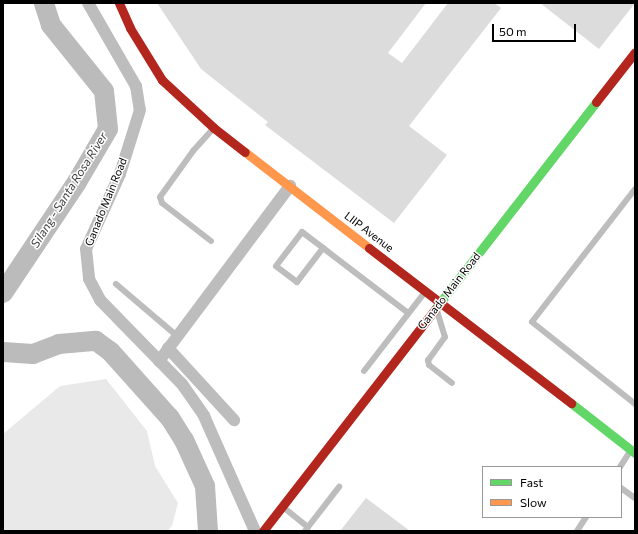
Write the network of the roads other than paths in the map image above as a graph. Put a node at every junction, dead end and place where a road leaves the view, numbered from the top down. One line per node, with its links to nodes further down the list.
1 (88, 3): 15 (street, Ganado Main Road)
2 (119, 3): 4 (street, LIIP Avenue)
3 (635, 52): 11 (street, Ganado Main Road)
4 (214, 128): 5 (street, LIIP Avenue); 7 (lane)
5 (290, 186): 10 (street, LIIP Avenue); 13 (street)
6 (635, 189): 18 (lane)
7 (211, 240)
8 (323, 248): 8 (lane); 12 (lane)
9 (116, 284): 13 (lane)
10 (426, 291): 11 (street, LIIP Avenue); 12 (lane)
11 (438, 305): 17 (lane); 20 (street, LIIP Avenue); 25 (street, Ganado Main Road)
12 (408, 313): 16 (lane)
13 (177, 336): 14 (street)
14 (168, 348): 15 (street); 19 (street)
15 (159, 361): 28 (street, Ganado Main Road)
16 (364, 371)
17 (452, 383)
18 (635, 404)
19 (234, 420)
20 (634, 449): 21 (lane)
21 (621, 466)
22 (339, 487): 27 (lane)
23 (622, 489): 24 (lane)
24 (635, 498)
25 (282, 506): 27 (lane); 29 (street, Ganado Main Road)
26 (585, 518): 30 (lane)
27 (307, 529)
28 (255, 531)
29 (263, 531)
30 (577, 531)

